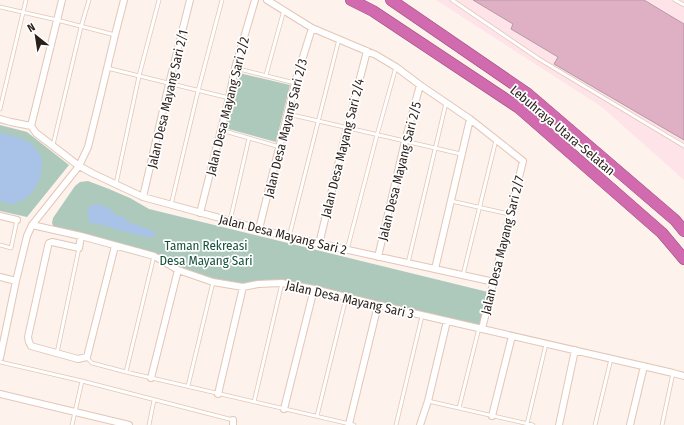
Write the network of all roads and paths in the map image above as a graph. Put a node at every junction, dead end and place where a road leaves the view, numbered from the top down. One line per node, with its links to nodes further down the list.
1 (26, 0): 17 (lane)
2 (62, 0): 18 (street)
3 (89, 0): 19 (lane)
4 (124, 0): 21 (street)
5 (159, 0): 27 (lane)
6 (190, 0): 30 (street, Jalan Desa Mayang Sari 2/1)
7 (222, 0): 32 (lane)
8 (255, 0): 26 (street, Jalan Desa Mayang Sari 2/2)
9 (267, 0): 16 (street)
10 (351, 0): 75 (highway, Lebuhraya Utara–Selatan)
11 (391, 0): 65 (highway, Lebuhraya Utara–Selatan)
12 (452, 0): 48 (lane)
13 (675, 0): 14 (lane)
14 (684, 5)
15 (0, 7): 17 (lane)
16 (284, 10): 20 (street); 28 (lane)
17 (22, 13): 18 (lane); 35 (lane)
18 (57, 20): 19 (lane); 40 (street)
19 (81, 27): 21 (lane); 47 (lane)
20 (312, 28): 22 (street); 29 (street, Jalan Desa Mayang Sari 2/3)
21 (115, 35): 25 (street)
22 (339, 39): 23 (street); 39 (lane)
23 (367, 51): 24 (street); 41 (street, Jalan Desa Mayang Sari 2/4)
24 (396, 67): 31 (street); 43 (lane)
25 (107, 68): 27 (lane); 52 (street)
26 (235, 68): 28 (lane); 33 (street, Jalan Desa Mayang Sari 2/2)
27 (140, 76): 30 (lane); 53 (lane)
28 (266, 76): 29 (lane)
29 (295, 83): 36 (street, Jalan Desa Mayang Sari 2/3)
30 (169, 84): 32 (lane); 54 (street, Jalan Desa Mayang Sari 2/1)
31 (420, 85): 34 (street); 46 (street, Jalan Desa Mayang Sari 2/5)
32 (198, 91): 33 (lane); 56 (lane)
33 (229, 98): 42 (street, Jalan Desa Mayang Sari 2/2)
34 (446, 103): 38 (street); 50 (lane)
35 (0, 109)
36 (288, 114): 39 (lane); 49 (street, Jalan Desa Mayang Sari 2/3)
37 (0, 119): 40 (street)
38 (470, 119): 45 (street); 51 (street)
39 (318, 121): 41 (lane); 67 (lane)
40 (31, 126): 47 (street, Jalan Desa Mayang Sari 2)
41 (347, 128): 43 (lane); 68 (street, Jalan Desa Mayang Sari 2/4)
42 (221, 130): 44 (lane); 58 (street, Jalan Desa Mayang Sari 2/2)
43 (377, 134): 46 (lane); 72 (lane)
44 (249, 138): 49 (lane); 62 (lane)
45 (496, 140): 57 (lane); 59 (street, Jalan Desa Mayang Sari 2/7)
46 (405, 141): 50 (lane); 74 (street, Jalan Desa Mayang Sari 2/5)
47 (53, 145): 52 (street, Jalan Desa Mayang Sari 2)
48 (684, 146)
49 (280, 147): 64 (street, Jalan Desa Mayang Sari 2/3)
50 (435, 148): 51 (lane); 76 (lane)
51 (461, 154): 55 (street)
52 (79, 166): 53 (street, Jalan Desa Mayang Sari 2); 63 (street)
53 (116, 184): 54 (street, Jalan Desa Mayang Sari 2)
54 (143, 197): 56 (street, Jalan Desa Mayang Sari 2)
55 (451, 201): 57 (lane); 77 (street)
56 (171, 205): 58 (street, Jalan Desa Mayang Sari 2)
57 (480, 208): 59 (lane); 79 (lane)
58 (200, 213): 62 (street, Jalan Desa Mayang Sari 2)
59 (510, 215): 83 (street, Jalan Desa Mayang Sari 2/7)
60 (0, 216): 61 (street)
61 (17, 220): 69 (lane)
62 (230, 221): 64 (street, Jalan Desa Mayang Sari 2)
63 (32, 225): 66 (street, Jalan Desa Mayang Sari 3); 81 (street)
64 (259, 229): 67 (street, Jalan Desa Mayang Sari 2)
65 (684, 231)
66 (81, 236): 70 (street, Jalan Desa Mayang Sari 3); 71 (street)
67 (289, 237): 68 (street, Jalan Desa Mayang Sari 2)
68 (319, 244): 72 (street, Jalan Desa Mayang Sari 2)
69 (0, 245)
70 (115, 246): 73 (street, Jalan Desa Mayang Sari 3); 96 (street)
71 (79, 248): 95 (lane); 95 (street)
72 (347, 250): 74 (street, Jalan Desa Mayang Sari 2)
73 (154, 256): 78 (street, Jalan Desa Mayang Sari 3); 101 (lane)
74 (378, 257): 76 (street, Jalan Desa Mayang Sari 2)
75 (684, 259)
76 (408, 263): 77 (street, Jalan Desa Mayang Sari 2)
77 (435, 269): 79 (street, Jalan Desa Mayang Sari 2)
78 (178, 270): 82 (street, Jalan Desa Mayang Sari 3); 104 (street)
79 (463, 275): 83 (street, Jalan Desa Mayang Sari 2)
80 (0, 277): 81 (street)
81 (16, 281): 97 (street)
82 (213, 282): 85 (street, Jalan Desa Mayang Sari 3); 106 (lane)
83 (494, 282): 91 (street, Jalan Desa Mayang Sari 2/7)
84 (282, 283): 85 (street, Jalan Desa Mayang Sari 3); 86 (street, Jalan Desa Mayang Sari 3); 111 (lane)
85 (243, 287): 108 (street)
86 (314, 289): 87 (street, Jalan Desa Mayang Sari 3); 113 (street)
87 (346, 297): 88 (street, Jalan Desa Mayang Sari 3); 115 (lane)
88 (378, 305): 89 (street, Jalan Desa Mayang Sari 3); 118 (street)
89 (422, 315): 90 (street, Jalan Desa Mayang Sari 3); 123 (lane)
90 (447, 321): 91 (street, Jalan Desa Mayang Sari 3); 110 (street)
91 (480, 329): 92 (street, Jalan Desa Mayang Sari 3); 112 (lane)
92 (512, 336): 93 (street, Jalan Desa Mayang Sari 3); 116 (street)
93 (546, 344): 94 (street, Jalan Desa Mayang Sari 3); 119 (lane)
94 (575, 350): 98 (street, Jalan Desa Mayang Sari 3); 126 (street)
95 (57, 353): 96 (street)
96 (87, 357): 101 (lane)
97 (0, 358)
98 (611, 359): 100 (street, Jalan Desa Mayang Sari 3); 127 (lane)
99 (0, 362): 105 (lane)
100 (644, 366): 102 (street, Jalan Desa Mayang Sari 3); 128 (street)
101 (126, 372): 104 (lane)
102 (673, 373): 103 (street, Jalan Desa Mayang Sari 3); 129 (lane)
103 (684, 376)
104 (151, 378): 106 (lane)
105 (82, 381): 109 (lane); 114 (lane)
106 (188, 386): 108 (lane)
107 (0, 394): 114 (street)
108 (218, 394): 111 (lane)
109 (154, 400): 117 (lane); 122 (lane)
110 (428, 401): 112 (lane); 124 (street)
111 (254, 402): 113 (lane)
112 (459, 408): 116 (lane)
113 (284, 409): 115 (lane)
114 (75, 412): 120 (lane); 121 (street)
115 (317, 416): 118 (lane)
116 (492, 416): 119 (lane)
117 (233, 422)
118 (352, 424)
119 (527, 424): 125 (lane)
120 (72, 425)
121 (129, 425)
122 (149, 425)
123 (396, 425)
124 (420, 425)
125 (533, 425)
126 (559, 425)
127 (595, 425)
128 (630, 425)
129 (662, 425)

